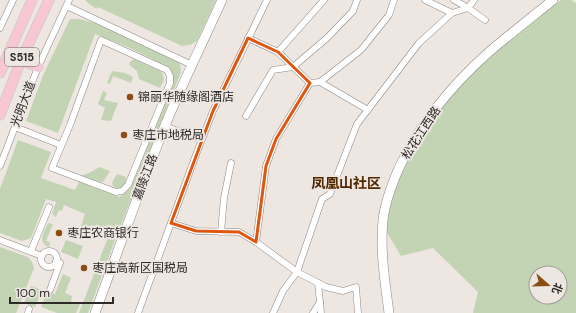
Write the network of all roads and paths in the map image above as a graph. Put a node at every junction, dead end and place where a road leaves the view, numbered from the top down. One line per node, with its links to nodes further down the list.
1 (12, 0): 17 (street)
2 (32, 0): 20 (main road, S515)
3 (49, 0): 21 (main road, 光明大道 / S515)
4 (222, 0): 22 (street, 嘉陵江路)
5 (267, 0): 18 (street)
6 (324, 0): 19 (street)
7 (357, 0): 24 (street)
8 (394, 0): 26 (street)
9 (425, 0): 15 (street)
10 (454, 0): 14 (street)
11 (474, 0): 14 (street)
12 (553, 0): 55 (street, 松花江西路)
13 (68, 3): 22 (street); 23 (street, 光明大道 / S515)
14 (468, 8): 15 (street); 16 (street)
15 (452, 13): 28 (street)
16 (485, 20)
17 (0, 28)
18 (248, 38): 19 (street); 33 (street)
19 (278, 52): 24 (street)
20 (3, 56): 25 (main road, S515)
21 (21, 60): 23 (main road); 29 (main road, 光明大道 / S515)
22 (192, 65): 31 (street, 嘉陵江路)
23 (38, 67): 32 (street, 光明大道 / S515)
24 (293, 67): 27 (street); 30 (street)
25 (0, 73)
26 (320, 82): 27 (street); 28 (street)
27 (310, 83): 41 (street)
28 (368, 110): 45 (street)
29 (0, 116)
30 (246, 116)
31 (165, 126): 33 (street); 49 (street, 嘉陵江路)
32 (15, 127): 34 (street); 36 (street, 光明大道 / S515)
33 (202, 140): 38 (street)
34 (61, 145): 34 (street)
35 (231, 163): 39 (street)
36 (0, 166)
37 (49, 207): 42 (street)
38 (171, 223): 39 (street); 50 (street)
39 (221, 232): 41 (street)
40 (0, 240): 42 (street)
41 (256, 242): 45 (street)
42 (31, 251): 43 (street)
43 (42, 256): 44 (street); 44 (street)
44 (56, 261): 47 (street)
45 (297, 272): 46 (street); 51 (street)
46 (318, 283): 48 (street); 54 (street)
47 (50, 290)
48 (320, 302): 52 (street); 53 (street)
49 (95, 313)
50 (138, 313)
51 (273, 313)
52 (313, 313)
53 (321, 313)
54 (358, 313)
55 (389, 313)

